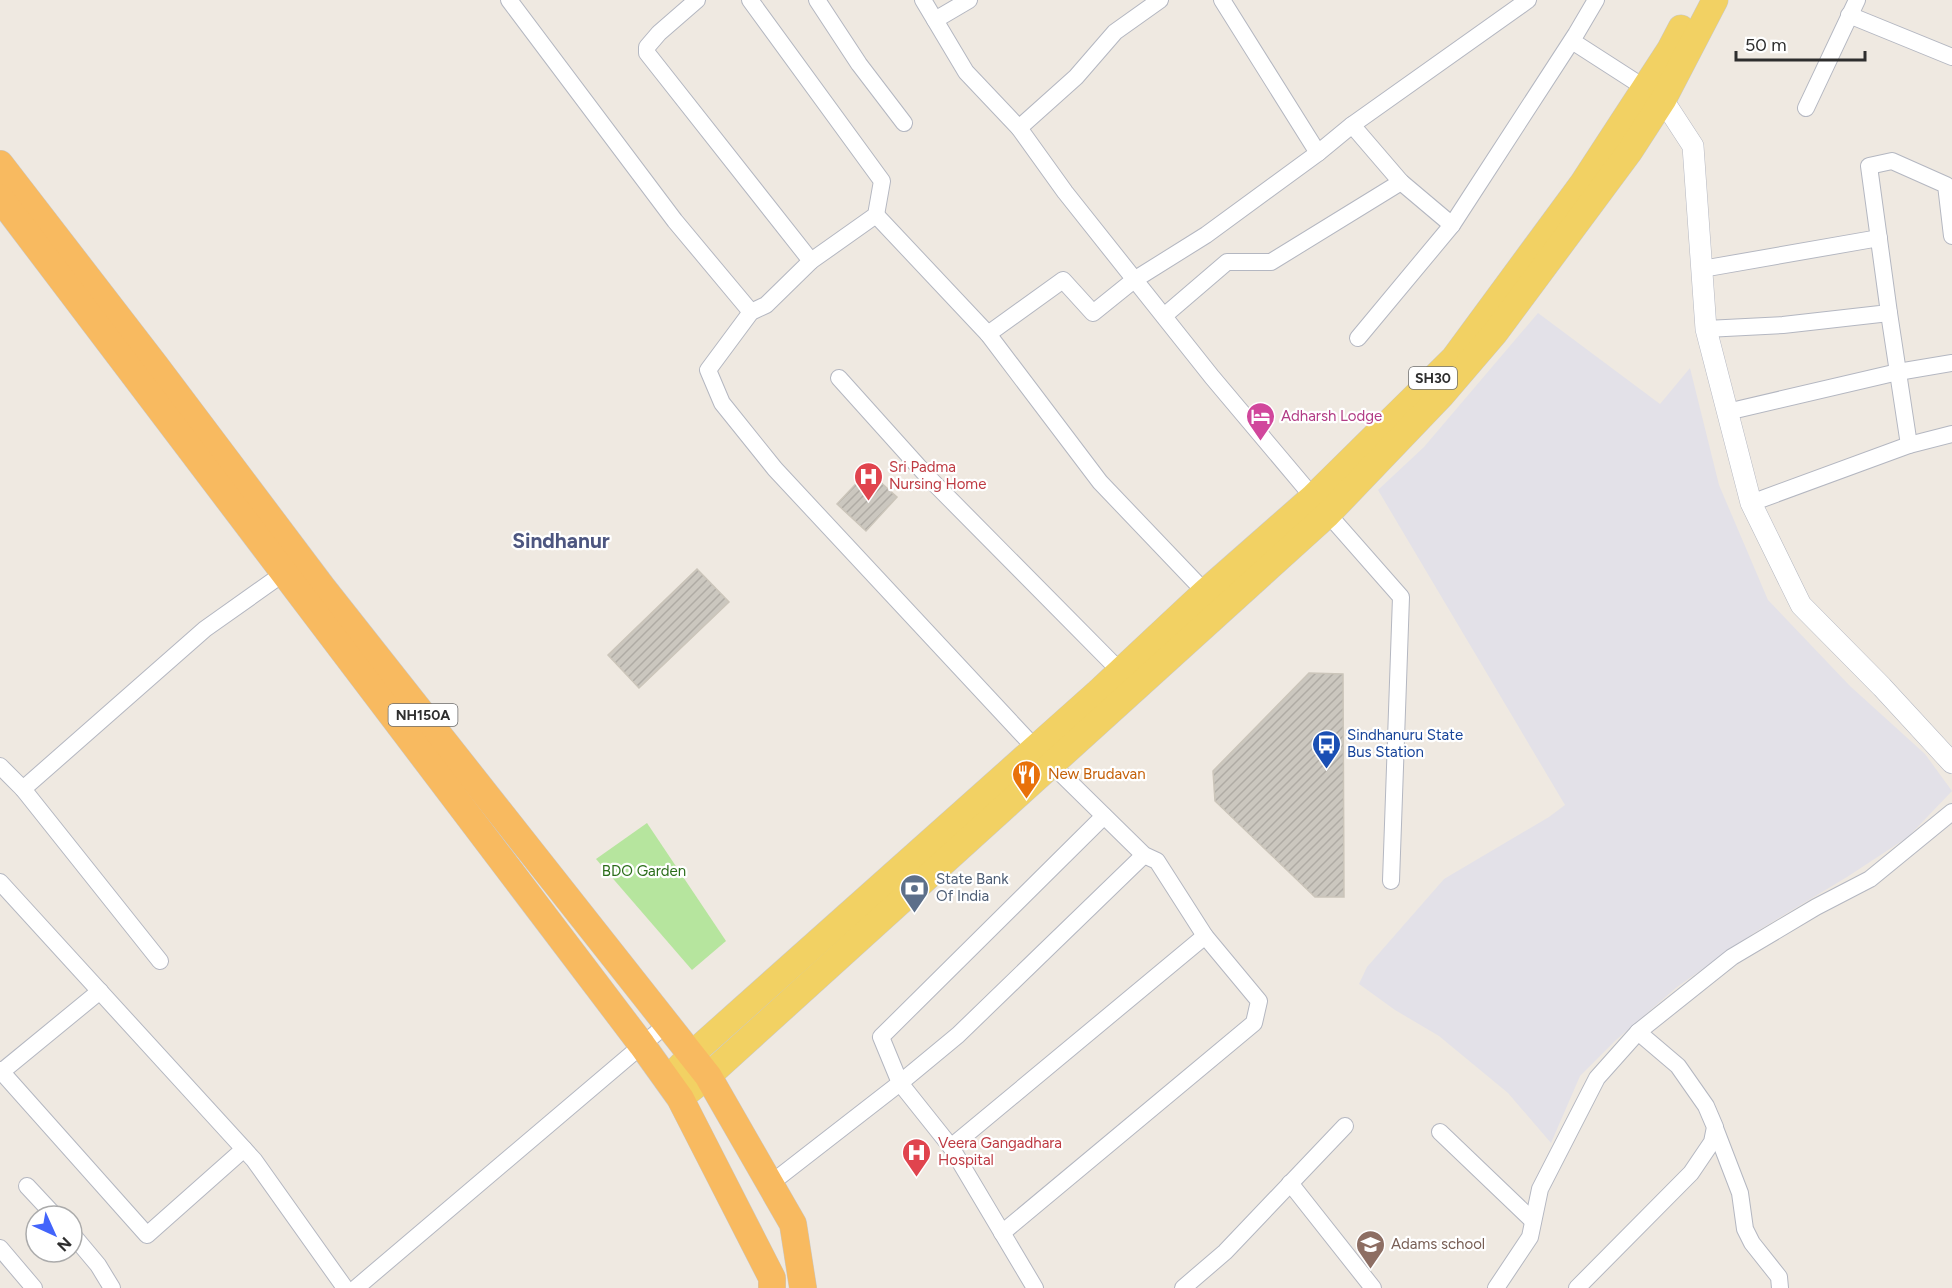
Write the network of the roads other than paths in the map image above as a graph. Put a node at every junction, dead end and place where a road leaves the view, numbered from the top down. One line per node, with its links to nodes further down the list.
1 (509, 0): 33 (street)
2 (697, 0): 30 (street)
3 (750, 0): 26 (street)
4 (817, 0): 19 (street)
5 (922, 0): 14 (street)
6 (969, 0): 14 (street)
7 (1160, 0): 21 (street)
8 (1222, 0): 22 (street)
9 (1528, 0): 20 (street)
10 (1596, 0): 15 (street)
11 (1696, 0): 17 (main road)
12 (1715, 0): 17 (main road)
13 (1853, 8): 16 (street); 18 (street)
14 (935, 20): 21 (street)
15 (1572, 41): 17 (street); 27 (street)
16 (1951, 55)
17 (1654, 94): 31 (street); 46 (main road)
18 (1806, 108)
19 (904, 123)
20 (1352, 125): 22 (street); 24 (street)
21 (1019, 128): 32 (street)
22 (1318, 153): 32 (street)
23 (0, 164): 62 (highway, NH150A)
24 (1401, 182): 27 (street); 35 (street)
25 (0, 198): 47 (highway, NH150A)
26 (876, 214): 30 (street); 37 (street)
27 (1452, 225): 38 (street)
28 (1952, 236): 29 (street)
29 (1879, 238): 31 (street); 34 (street)
30 (811, 261): 33 (street)
31 (1702, 269): 36 (street)
32 (1134, 280): 35 (street); 37 (street)
33 (751, 312): 50 (street)
34 (1889, 313): 36 (street); 40 (street)
35 (1164, 316): 46 (street)
36 (1706, 329): 42 (street)
37 (988, 334): 48 (street)
38 (1358, 338)
39 (1952, 363): 40 (street)
40 (1898, 372): 42 (street); 44 (street)
41 (839, 378): 49 (street)
42 (1727, 412): 45 (street)
43 (1952, 434): 44 (street)
44 (1909, 445): 45 (street)
45 (1751, 503): 51 (street)
46 (1320, 505): 48 (main road); 50 (main road); 57 (street)
47 (284, 573): 53 (street); 64 (highway, NH150A)
48 (1204, 592): 49 (main road)
49 (1120, 671): 50 (main road)
50 (1043, 756): 55 (street); 65 (main road)
51 (1950, 756)
52 (0, 766): 53 (street)
53 (23, 789): 60 (street)
54 (1952, 812): 63 (street)
55 (1104, 816): 56 (street); 67 (street)
56 (1144, 855): 59 (street); 67 (street)
57 (1391, 882)
58 (2, 890): 61 (street)
59 (1205, 936): 72 (street); 79 (street)
60 (160, 962)
61 (100, 990): 66 (street); 73 (street)
62 (667, 1024): 64 (street); 65 (highway, NH150A)
63 (1638, 1032): 70 (street); 78 (street)
64 (642, 1045): 68 (highway, NH150A); 87 (street)
65 (700, 1066): 68 (main road); 75 (highway, NH150A)
66 (0, 1072): 73 (street)
67 (900, 1083): 72 (street); 75 (street)
68 (673, 1089): 82 (highway, NH150A)
69 (1344, 1126): 74 (street)
70 (1715, 1127): 92 (street); 93 (street)
71 (1440, 1132): 78 (street)
72 (951, 1146): 79 (street)
73 (244, 1149): 86 (street)
74 (1290, 1183): 89 (street); 90 (street)
75 (770, 1184): 83 (highway, NH150A)
76 (27, 1186): 77 (street)
77 (44, 1204)
78 (1533, 1221): 91 (street)
79 (1002, 1233): 88 (street)
80 (0, 1248): 84 (street)
81 (84, 1248): 85 (street)
82 (772, 1283): 83 (street)
83 (805, 1286)
84 (34, 1288)
85 (112, 1288)
86 (345, 1288)
87 (356, 1288)
88 (1035, 1288)
89 (1183, 1288)
90 (1373, 1288)
91 (1496, 1288)
92 (1577, 1288)
93 (1780, 1288)

